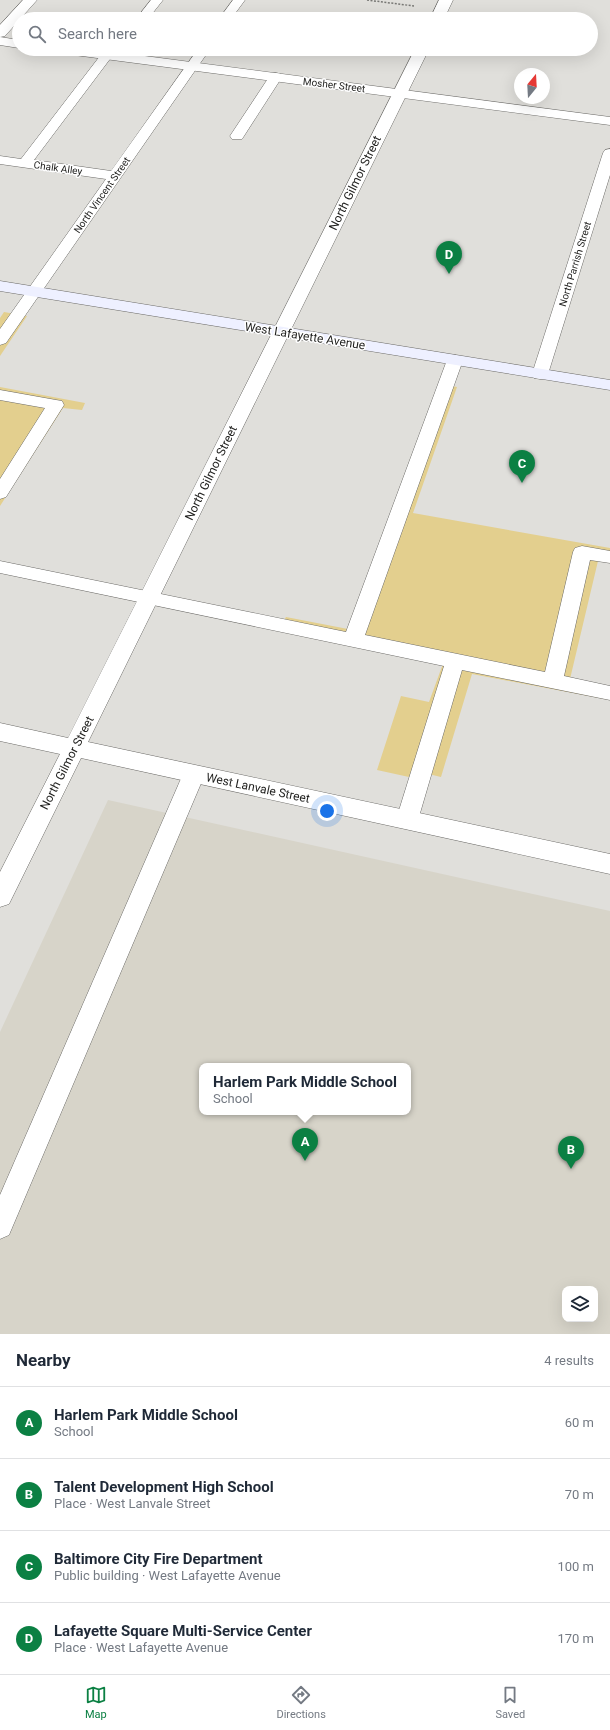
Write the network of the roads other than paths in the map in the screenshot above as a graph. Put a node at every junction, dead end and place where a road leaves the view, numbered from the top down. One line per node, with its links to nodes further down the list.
1 (30, 0): 5 (street)
2 (157, 0): 6 (lane)
3 (239, 0): 7 (lane)
4 (446, 0): 8 (street)
5 (19, 12)
6 (148, 12)
7 (230, 12)
8 (440, 12)
9 (12, 20): 10 (street)
10 (0, 33)
11 (0, 41): 12 (street)
12 (12, 43)
13 (110, 56): 24 (lane)
14 (130, 56): 17 (street, Mosher Street)
15 (199, 56): 17 (lane, North Vincent Street)
16 (418, 56): 19 (street, North Gilmor Street)
17 (192, 66): 18 (street, Mosher Street); 25 (lane, North Vincent Street)
18 (276, 77): 19 (street, Mosher Street); 21 (lane)
19 (400, 93): 20 (street, Mosher Street); 28 (street, North Gilmor Street)
20 (610, 120)
21 (237, 136)
22 (610, 153): 31 (lane, North Parrish Street)
23 (0, 160): 24 (lane, Chalk Alley)
24 (25, 163): 25 (lane, Chalk Alley)
25 (116, 176): 27 (lane, North Vincent Street)
26 (0, 286): 27 (main road, West Lafayette Avenue)
27 (34, 292): 28 (main road, West Lafayette Avenue); 29 (lane, North Vincent Street)
28 (281, 332): 30 (main road, West Lafayette Avenue); 37 (street, North Gilmor Street)
29 (0, 340)
30 (455, 360): 31 (main road, West Lafayette Avenue); 38 (lane)
31 (540, 374): 32 (main road, West Lafayette Avenue)
32 (610, 385)
33 (0, 395): 34 (lane)
34 (0, 493)
35 (610, 558): 40 (lane)
36 (0, 567): 37 (lane)
37 (150, 598): 38 (lane); 43 (street, North Gilmor Street)
38 (353, 640): 39 (lane)
39 (455, 661): 40 (lane); 45 (lane)
40 (553, 681): 41 (lane)
41 (610, 693)
42 (0, 732): 43 (street, West Lanvale Street)
43 (75, 748): 44 (street, West Lanvale Street); 47 (street, North Gilmor Street)
44 (194, 774): 45 (street, West Lanvale Street); 48 (lane)
45 (408, 820): 46 (street, West Lanvale Street)
46 (610, 864)
47 (0, 897)
48 (0, 1226)

